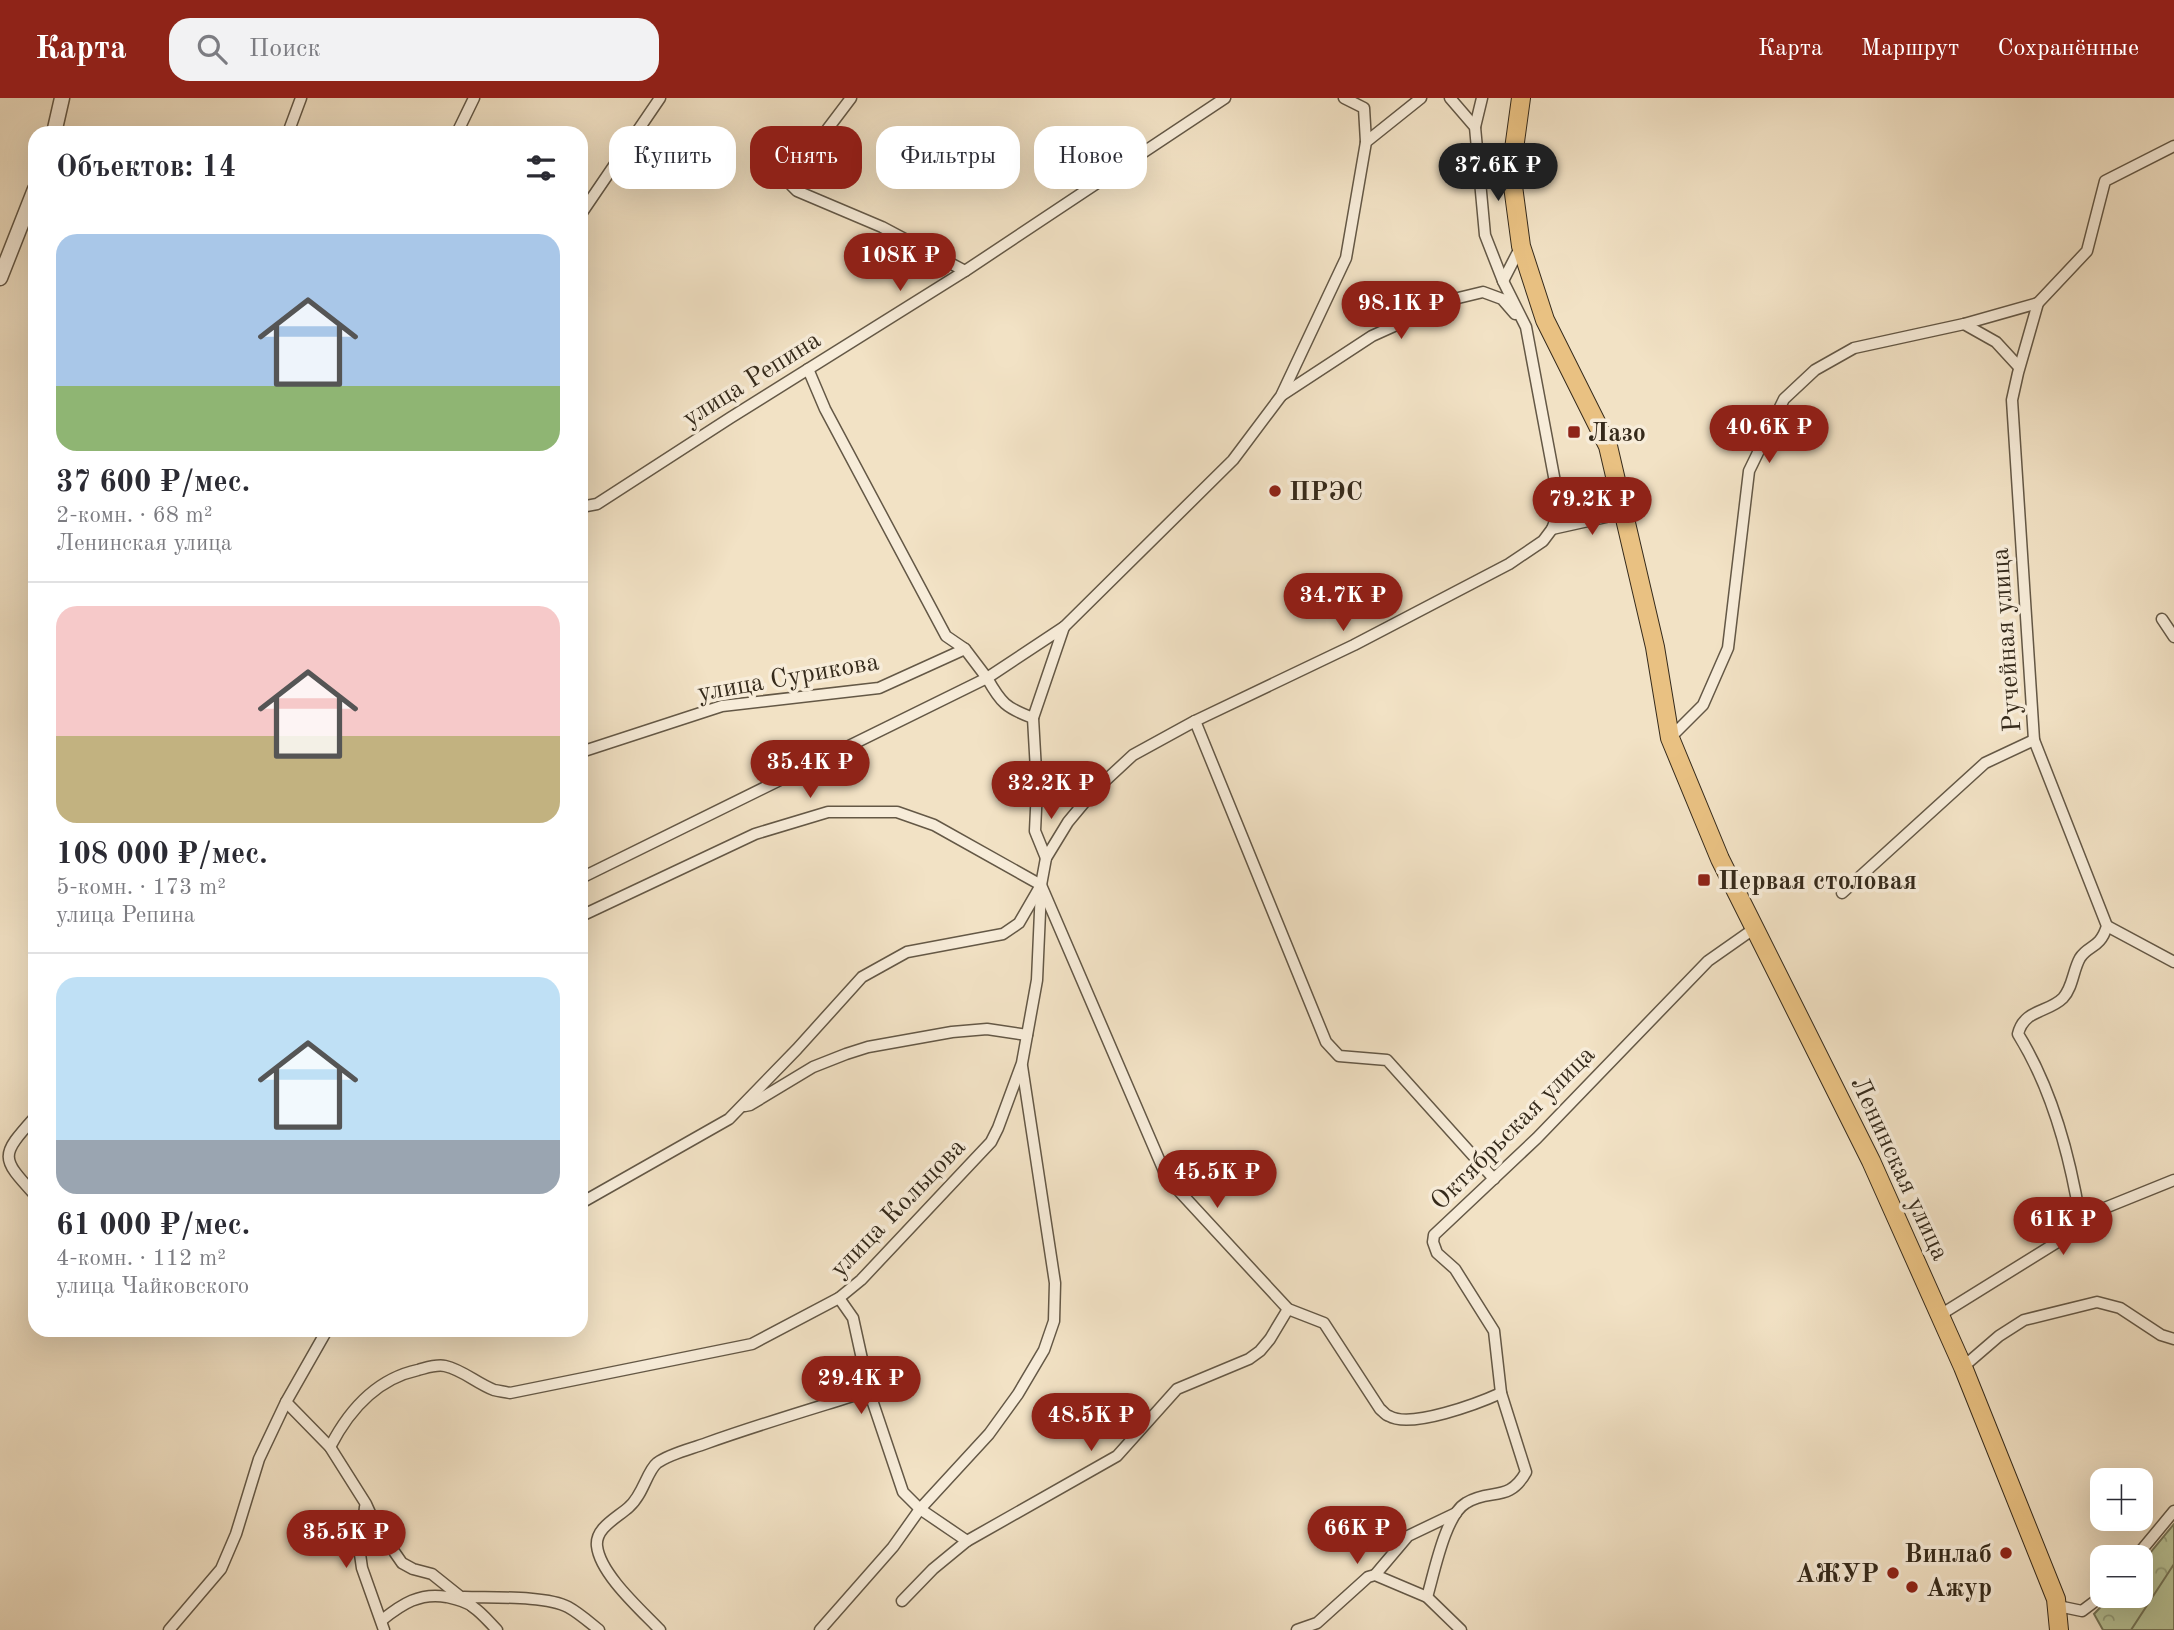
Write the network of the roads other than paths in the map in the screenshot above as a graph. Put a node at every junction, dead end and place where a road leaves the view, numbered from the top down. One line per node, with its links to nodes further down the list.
1 (62, 98): 12 (street)
2 (301, 98): 13 (street)
3 (474, 98): 14 (street)
4 (660, 98): 18 (street)
5 (851, 98): 21 (street)
6 (1225, 98): 21 (street, улица Репина)
7 (1344, 98): 16 (street)
8 (1420, 98): 16 (street)
9 (1450, 98): 15 (street)
10 (1482, 98): 15 (street)
11 (1521, 98): 20 (main road, Ленинская улица)
12 (56, 126)
13 (291, 126)
14 (460, 126)
15 (1475, 127): 23 (street)
16 (1366, 142): 30 (street)
17 (2174, 146): 24 (street, Ручейная улица)
18 (588, 204)
19 (28, 207): 22 (street)
20 (1521, 246): 23 (street); 25 (main road, Ленинская улица)
21 (965, 271): 29 (street, улица Репина)
22 (0, 278)
23 (1503, 281): 27 (street)
24 (2038, 303): 26 (street); 28 (street, Ручейная улица)
25 (1545, 320): 27 (street); 32 (main road, Ленинская улица)
26 (1964, 324): 28 (street); 41 (street)
27 (1526, 327): 30 (street); 33 (street)
28 (2019, 367): 42 (street, Ручейная улица)
29 (808, 369): 31 (street, улица Репина); 37 (street)
30 (1280, 396): 35 (street)
31 (588, 506)
32 (1624, 513): 33 (street); 41 (main road, Ленинская улица)
33 (1552, 529): 40 (street)
34 (2161, 619): 36 (street)
35 (1064, 627): 38 (street); 39 (street)
36 (2174, 637)
37 (965, 649): 38 (street); 43 (street, улица Сурикова)
38 (987, 678): 39 (street); 47 (street)
39 (1033, 718): 44 (street)
40 (1195, 721): 45 (street); 58 (street)
41 (1670, 738): 52 (main road, Ленинская улица)
42 (2034, 740): 49 (street); 51 (street, Ручейная улица)
43 (588, 750)
44 (1037, 788): 45 (street); 46 (street)
45 (1093, 792): 46 (street)
46 (1046, 858): 48 (street)
47 (588, 875)
48 (1041, 885): 50 (street); 54 (street, улица Кольцова); 56 (street); 64 (street)
49 (1842, 893)
50 (588, 913)
51 (2108, 926): 53 (street); 62 (street)
52 (1755, 928): 58 (street, Октябрьская улица); 65 (main road, Ленинская улица)
53 (2174, 962)
54 (1027, 1035): 55 (street, улица Кольцова); 56 (street)
55 (1021, 1063): 63 (street, улица Кольцова); 74 (street)
56 (743, 1104): 61 (street)
57 (28, 1125): 60 (street)
58 (1494, 1179): 70 (street, Октябрьская улица)
59 (2174, 1180): 62 (street)
60 (28, 1188)
61 (588, 1199)
62 (2080, 1218): 65 (street)
63 (839, 1298): 69 (street); 72 (street, улица Кольцова)
64 (1288, 1309): 70 (street); 77 (street)
65 (1940, 1315): 68 (main road, Ленинская улица)
66 (323, 1337): 71 (street)
67 (2174, 1339): 68 (street)
68 (1963, 1367): 84 (main road, Ленинская улица)
69 (869, 1391): 74 (street); 89 (street)
70 (1501, 1393): 76 (street, Октябрьская улица)
71 (286, 1402): 72 (street); 86 (street)
72 (330, 1447): 73 (street)
73 (366, 1504): 82 (street); 85 (street)
74 (920, 1509): 77 (street); 90 (street)
75 (2174, 1510): 78 (street)
76 (1456, 1513): 79 (street); 80 (street)
77 (967, 1541): 81 (street)
78 (2145, 1545)
79 (1375, 1575): 80 (street); 91 (street)
80 (1427, 1597): 92 (street)
81 (902, 1601)
82 (468, 1602): 85 (street); 87 (street); 88 (street)
83 (2090, 1605): 84 (street)
84 (2058, 1606): 93 (main road, Ленинская улица)
85 (383, 1625)
86 (169, 1630)
87 (497, 1630)
88 (599, 1630)
89 (660, 1630)
90 (820, 1630)
91 (1297, 1630)
92 (1461, 1630)
93 (2059, 1630)

